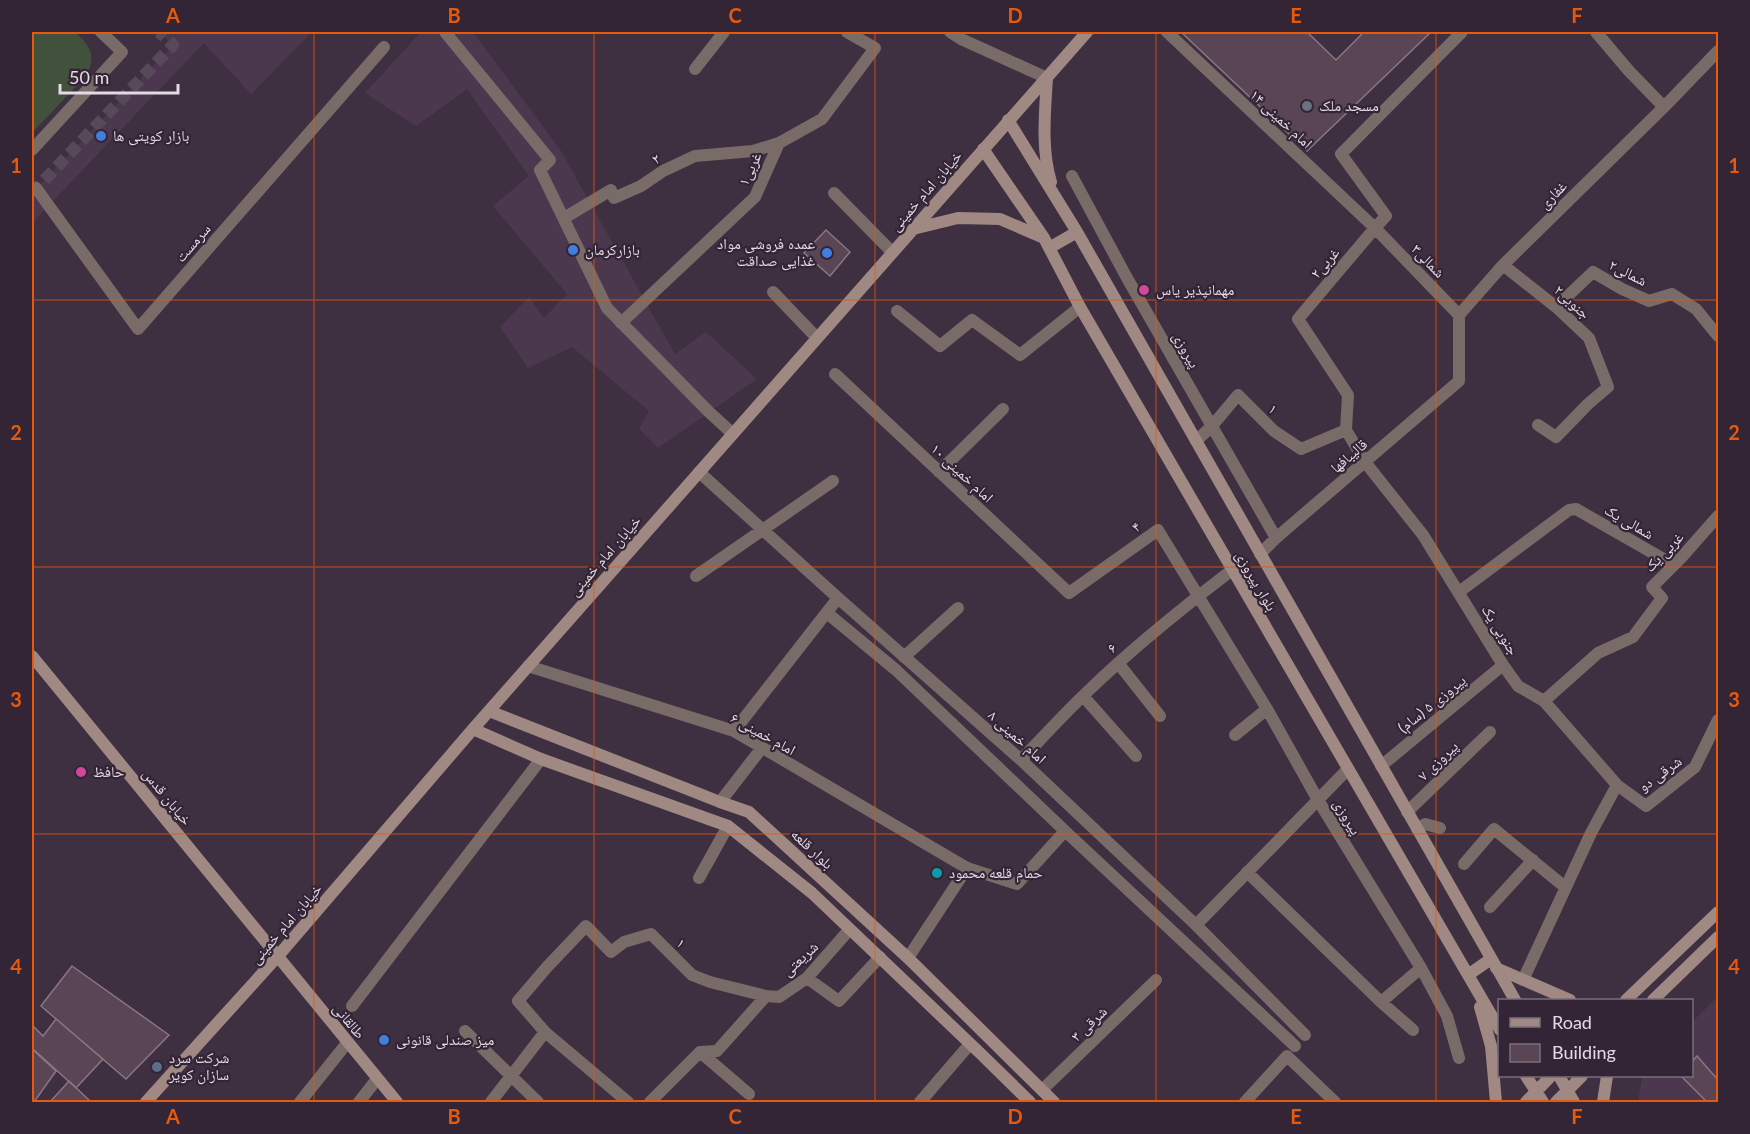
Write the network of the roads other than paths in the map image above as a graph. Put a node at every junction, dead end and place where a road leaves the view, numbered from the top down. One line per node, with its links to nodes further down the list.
1 (101, 32): 18 (street)
2 (445, 32): 23 (street)
3 (724, 32): 12 (street)
4 (847, 32): 16 (street, غربی۱)
5 (950, 32): 13 (street)
6 (1087, 32): 13 (main road, خیابان امام خمینی)
7 (1167, 32): 24 (street, امام خمینی ۱۴)
8 (1462, 32): 24 (street)
9 (1596, 32): 14 (street)
10 (384, 47): 20 (street, سرمست)
11 (1718, 52): 14 (street, غفاری)
12 (695, 69)
13 (1047, 78): 15 (main road, خیابان امام خمینی); 22 (main road)
14 (1664, 107): 29 (street, غفاری)
15 (1008, 120): 17 (main road, خیابان امام خمینی); 22 (main road, بلوار پیروزی)
16 (779, 143): 23 (street, ۲); 35 (street, غربی۱)
17 (983, 149): 25 (main road, خیابان امام خمینی); 27 (main road, بلوار پیروزی)
18 (32, 150)
19 (1072, 176): 41 (street, پیروزی)
20 (36, 188)
21 (834, 193): 28 (street)
22 (1055, 195): 26 (main road, بلوار پیروزی)
23 (564, 218): 35 (street)
24 (1375, 228): 34 (street, شمالی۳); 42 (street, غربی۲)
25 (913, 229): 27 (main road); 28 (main road, خیابان امام خمینی)
26 (1077, 232): 27 (main road); 44 (main road, بلوار پیروزی)
27 (1046, 243): 31 (main road, بلوار پیروزی)
28 (892, 252): 37 (main road, خیابان امام خمینی)
29 (1503, 265): 32 (street, جنوبی۲); 34 (street, غفاری)
30 (773, 292): 37 (street)
31 (1080, 307): 33 (street); 54 (main road, بلوار پیروزی)
32 (1556, 307): 36 (street, شمالی۲); 40 (street, جنوبی۲)
33 (897, 311)
34 (1459, 315): 45 (street, قالیبافها)
35 (621, 322): 43 (street)
36 (1719, 336)
37 (816, 337): 43 (main road, خیابان امام خمینی)
38 (835, 374): 47 (street, امام خمینی ۱۰)
39 (1003, 409): 47 (street)
40 (1538, 425)
41 (1212, 426): 42 (street, ۱); 44 (street, ۱); 51 (street, پیروزی)
42 (1346, 430): 45 (street)
43 (733, 434): 46 (main road, خیابان امام خمینی)
44 (1196, 441): 52 (main road, بلوار پیروزی)
45 (1365, 462): 51 (street, قالیبافها); 56 (street, جنوبی یک)
46 (699, 472): 50 (street, امام خمینی ۸); 66 (main road, خیابان امام خمینی)
47 (939, 472): 57 (street, امام خمینی ۱۰)
48 (832, 481): 50 (street)
49 (1719, 516): 53 (street, غربی یک)
50 (763, 529): 55 (street); 59 (street, امام خمینی ۸)
51 (1276, 538): 52 (street, قالیبافها)
52 (1260, 554): 81 (main road, بلوار پیروزی)
53 (1674, 565): 56 (street, شمالی یک); 68 (street, غربی یک)
54 (1232, 570): 58 (street, ۶); 82 (main road, بلوار پیروزی)
55 (696, 576)
56 (1459, 592): 65 (street, جنوبی یک)
57 (1069, 594): 58 (street, ۴)
58 (1198, 596): 64 (street, ۶); 69 (street, پیروزی)
59 (838, 598): 61 (street); 63 (street, امام خمینی ۸)
60 (958, 608): 63 (street)
61 (827, 613): 74 (street); 91 (street)
62 (32, 656): 103 (main road, خیابان قدس)
63 (904, 657): 80 (street, امام خمینی ۸)
64 (1118, 663): 67 (street, ۶); 71 (street)
65 (1503, 665): 68 (street, جنوبی یک); 81 (street, پیروزی ۵ (سام))
66 (528, 666): 70 (main road, خیابان امام خمینی); 74 (street, امام خمینی ۶)
67 (1083, 696): 78 (street); 80 (street, ۶)
68 (1544, 701): 83 (street, جنوبی یک)
69 (1267, 709): 76 (street); 85 (street, پیروزی)
70 (489, 711): 73 (main road, خیابان امام خمینی); 86 (main road, بلوار قلعه)
71 (1160, 716)
72 (1719, 720): 84 (street, شرقی دو)
73 (473, 729): 79 (main road); 103 (main road, خیابان امام خمینی)
74 (734, 731): 77 (street, امام خمینی ۶)
75 (1490, 732): 87 (street, پیروزی ۷)
76 (1235, 735)
77 (762, 749): 86 (street); 94 (street, امام خمینی ۶)
78 (1136, 756)
79 (541, 759): 88 (main road); 119 (street)
80 (1021, 760): 100 (street, امام خمینی ۸)
81 (1381, 766): 87 (main road, بلوار پیروزی)
82 (1348, 769): 85 (street); 108 (main road, بلوار پیروزی)
83 (1617, 785): 84 (street, جنوبی یک); 97 (street)
84 (1629, 795)
85 (1318, 800): 95 (street); 107 (street, پیروزی)
86 (720, 802): 105 (main road, بلوار قلعه)
87 (1407, 812): 90 (main road, بلوار پیروزی)
88 (728, 826): 96 (street); 101 (main road)
89 (1440, 828): 90 (street)
90 (1417, 829): 106 (main road, بلوار پیروزی)
91 (1065, 831): 94 (street, امام خمینی ۶); 127 (street)
92 (1533, 860): 93 (street); 97 (street); 98 (street)
93 (1464, 864)
94 (967, 868): 105 (street)
95 (1247, 872): 100 (street); 118 (street)
96 (699, 878)
97 (1565, 887): 111 (street)
98 (1490, 907)
99 (1719, 912): 116 (main road)
100 (1196, 925): 124 (street, امام خمینی ۸)
101 (849, 930): 104 (main road); 109 (street, شریعتی)
102 (1719, 937): 117 (main road)
103 (278, 956): 125 (main road, طالقانی); 141 (main road, خیابان امام خمینی)
104 (880, 957): 109 (street); 126 (main road)
105 (908, 958): 137 (main road, بلوار قلعه)
106 (1494, 964): 108 (main road); 111 (main road); 114 (main road, بلوار پیروزی)
107 (1421, 968): 118 (street); 129 (street, پیروزی)
108 (1468, 975): 112 (main road, بلوار پیروزی)
109 (807, 978): 113 (street, شریعتی)
110 (1156, 980): 137 (street, ۳ شرقی)
111 (1523, 980): 115 (main road)
112 (1476, 991): 120 (main road, بلوار پیروزی); 154 (main road)
113 (766, 996): 123 (street, ۱); 128 (street)
114 (1514, 999)
115 (1568, 999)
116 (1627, 999)
117 (1654, 999)
118 (1382, 1002): 121 (street)
119 (352, 1006)
120 (1498, 1027)
121 (1413, 1030)
122 (465, 1031): 130 (street)
123 (544, 1032): 130 (street); 147 (street)
124 (1305, 1035)
125 (347, 1042): 136 (main road, طالقانی); 142 (street)
126 (970, 1044): 149 (street); 150 (main road)
127 (1295, 1046)
128 (700, 1052): 140 (street); 148 (street)
129 (1459, 1058)
130 (510, 1076): 145 (street); 146 (street)
131 (1527, 1077): 138 (main road)
132 (1550, 1077): 138 (main road)
133 (1560, 1077): 139 (main road)
134 (1581, 1077): 139 (main road)
135 (1606, 1077): 159 (main road)
136 (377, 1079): 143 (street); 144 (main road, طالقانی)
137 (1042, 1090): 151 (main road, بلوار قلعه)
138 (1536, 1091): 155 (main road); 156 (main road)
139 (1568, 1091): 157 (main road); 158 (main road)
140 (749, 1094)
141 (146, 1102)
142 (300, 1102)
143 (359, 1102)
144 (396, 1102)
145 (491, 1102)
146 (538, 1102)
147 (628, 1102)
148 (650, 1102)
149 (921, 1102)
150 (1030, 1102)
151 (1054, 1102)
152 (1245, 1102): 153 (street)
153 (1335, 1102)
154 (1496, 1102)
155 (1526, 1102)
156 (1543, 1102)
157 (1556, 1102)
158 (1574, 1102)
159 (1603, 1102)

